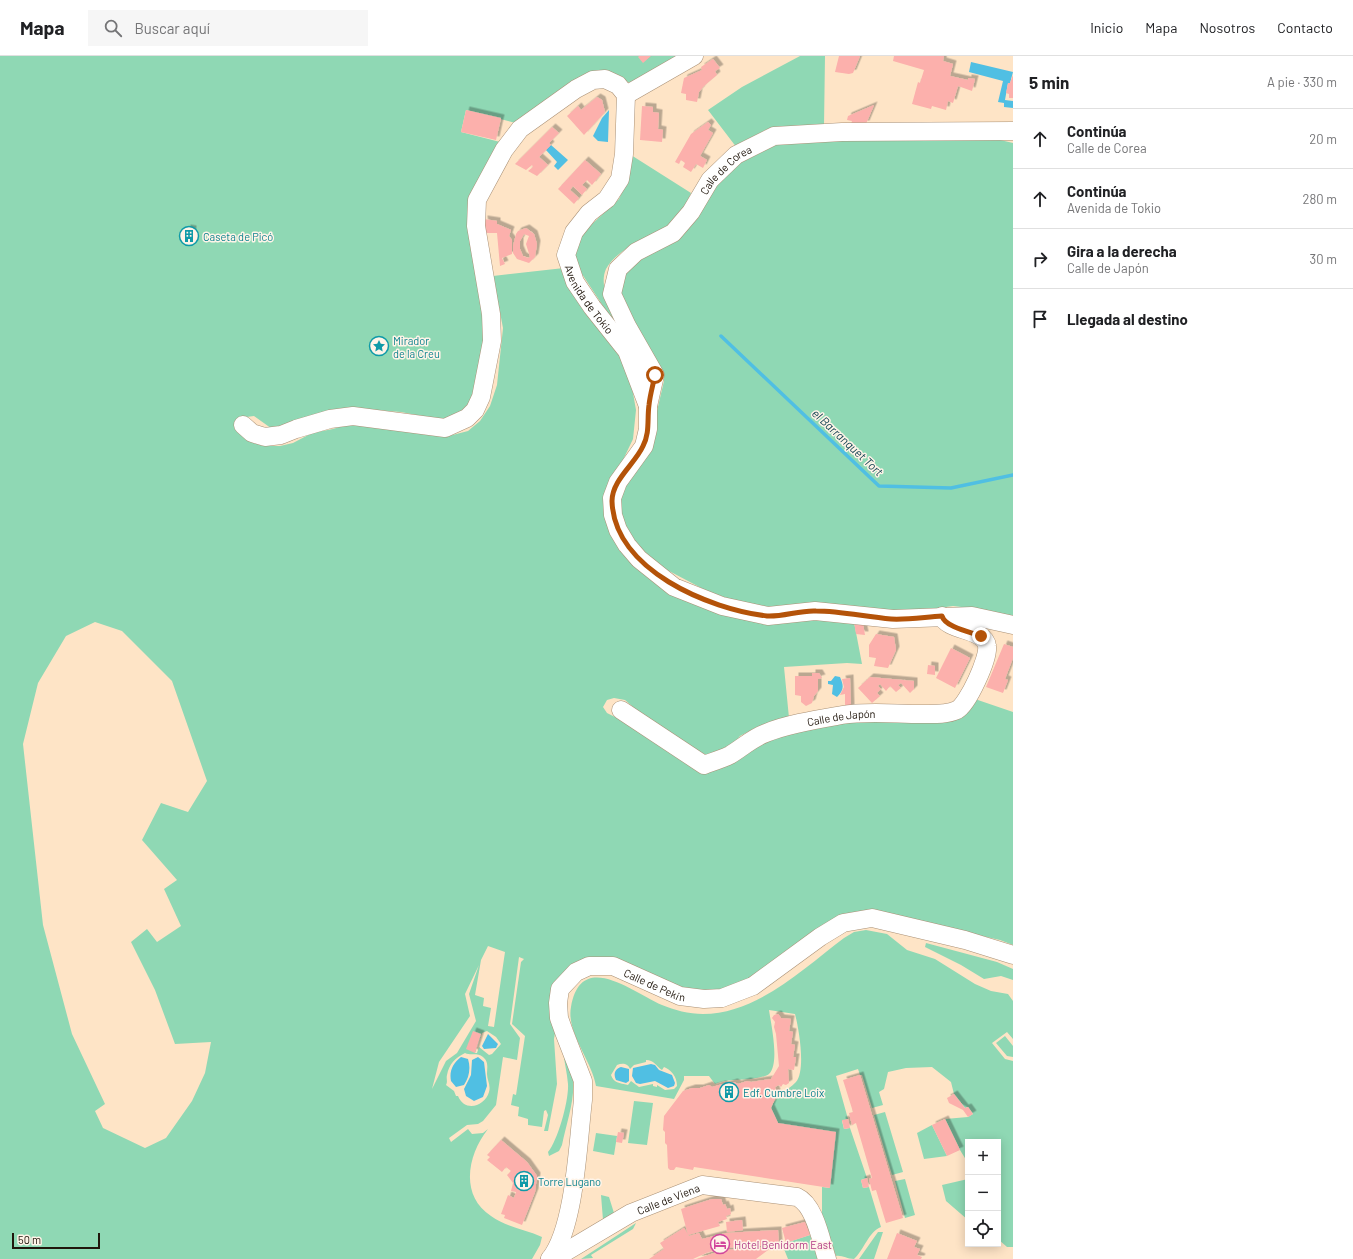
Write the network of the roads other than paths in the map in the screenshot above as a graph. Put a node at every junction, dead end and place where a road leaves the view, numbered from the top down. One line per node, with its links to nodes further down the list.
1 (694, 56): 2 (street)
2 (626, 95): 4 (street, Avenida de Tokio); 5 (street)
3 (1013, 131): 4 (street, Calle de Corea)
4 (648, 406): 6 (street, Avenida de Tokio)
5 (243, 425)
6 (942, 616): 7 (street, Avenida de Tokio); 8 (street, Calle de Japón)
7 (1013, 625)
8 (621, 710)
9 (1013, 955): 10 (street, Calle de Pekin)
10 (550, 1259): 11 (street, Calle de Viena)
11 (827, 1259)

